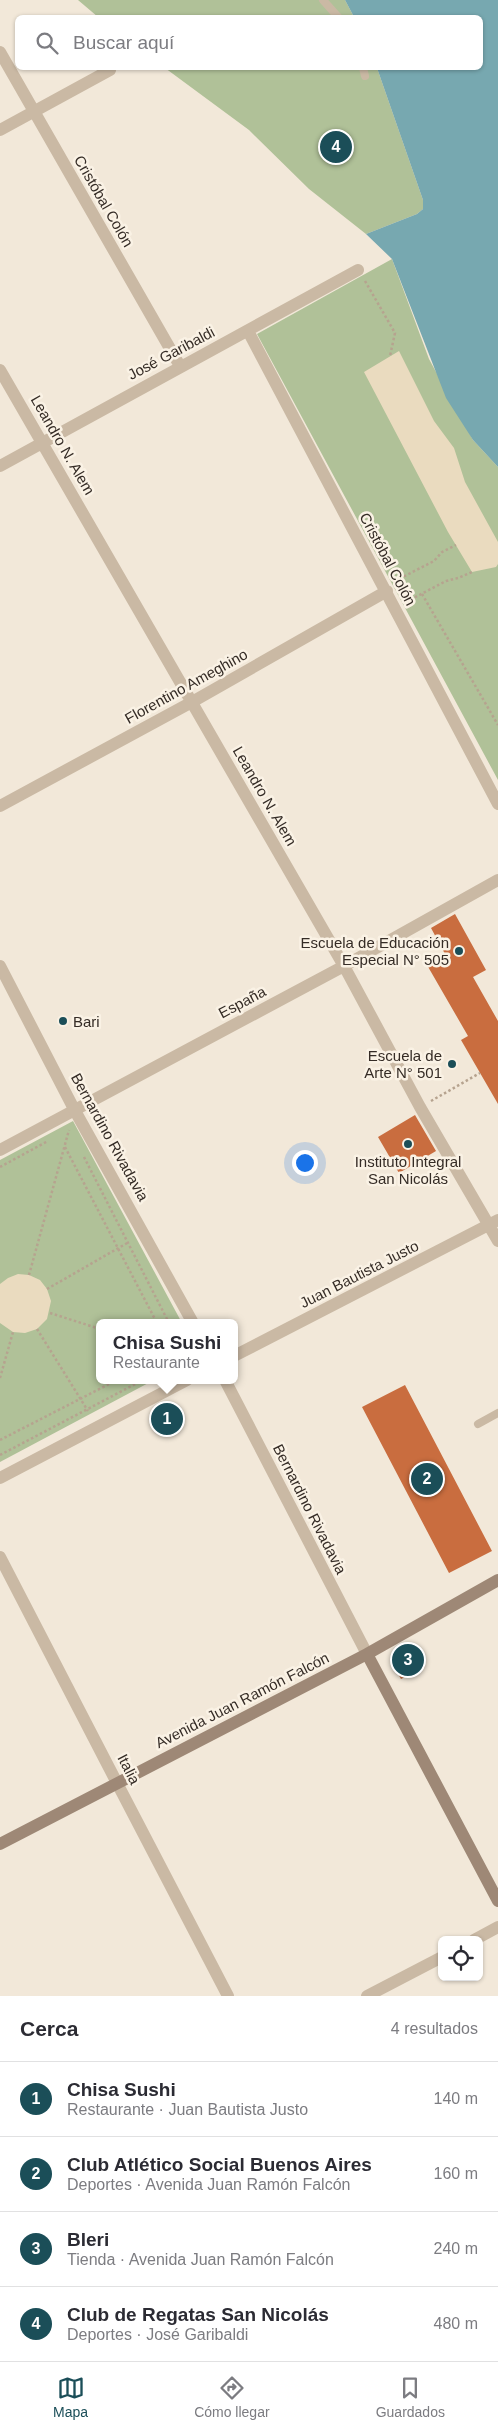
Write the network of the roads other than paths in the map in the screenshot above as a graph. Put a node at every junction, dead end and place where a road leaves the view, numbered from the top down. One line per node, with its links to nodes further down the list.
1 (323, 0): 2 (lane)
2 (336, 15)
3 (0, 52): 7 (street, Cristóbal Colón)
4 (110, 70): 7 (street)
5 (364, 70): 6 (lane)
6 (365, 76)
7 (34, 112): 8 (street); 11 (street, Cristóbal Colón)
8 (0, 130)
9 (358, 270): 10 (street, José Garibaldi)
10 (248, 331): 11 (street, José Garibaldi); 15 (street, Cristóbal Colón)
11 (180, 366): 13 (street, José Garibaldi)
12 (0, 370): 13 (street, Leandro N. Alem)
13 (42, 442): 14 (street, José Garibaldi); 16 (street, Leandro N. Alem)
14 (0, 466)
15 (386, 588): 16 (street, Florentino Ameghino); 17 (street, Cristóbal Colón)
16 (192, 702): 18 (street, Florentino Ameghino); 21 (street, Leandro N. Alem)
17 (498, 804)
18 (0, 806)
19 (498, 880): 21 (street, España)
20 (0, 966): 22 (street, Bernardino Rivadavia)
21 (344, 966): 22 (street, España); 24 (street, Leandro N. Alem)
22 (74, 1109): 23 (street, España); 26 (street, Bernardino Rivadavia)
23 (0, 1150)
24 (493, 1222): 25 (street, Leandro N. Alem); 27 (street, Juan Bautista Justo)
25 (498, 1241)
26 (191, 1319)
27 (238, 1354)
28 (179, 1384): 32 (street)
29 (227, 1384): 35 (street, Bernardino Rivadavia)
30 (498, 1413): 31 (lane)
31 (478, 1424)
32 (0, 1478)
33 (0, 1557): 36 (street, Italia)
34 (498, 1580): 35 (main road, Avenida Juan Ramón Falcón)
35 (367, 1654): 36 (main road, Avenida Juan Ramón Falcón); 38 (main road)
36 (118, 1782): 37 (main road, Avenida Juan Ramón Falcón); 42 (street, Italia)
37 (0, 1844)
38 (498, 1902)
39 (498, 1927): 40 (street)
40 (481, 1936)
41 (438, 1959): 43 (street)
42 (228, 1996)
43 (367, 1996)

